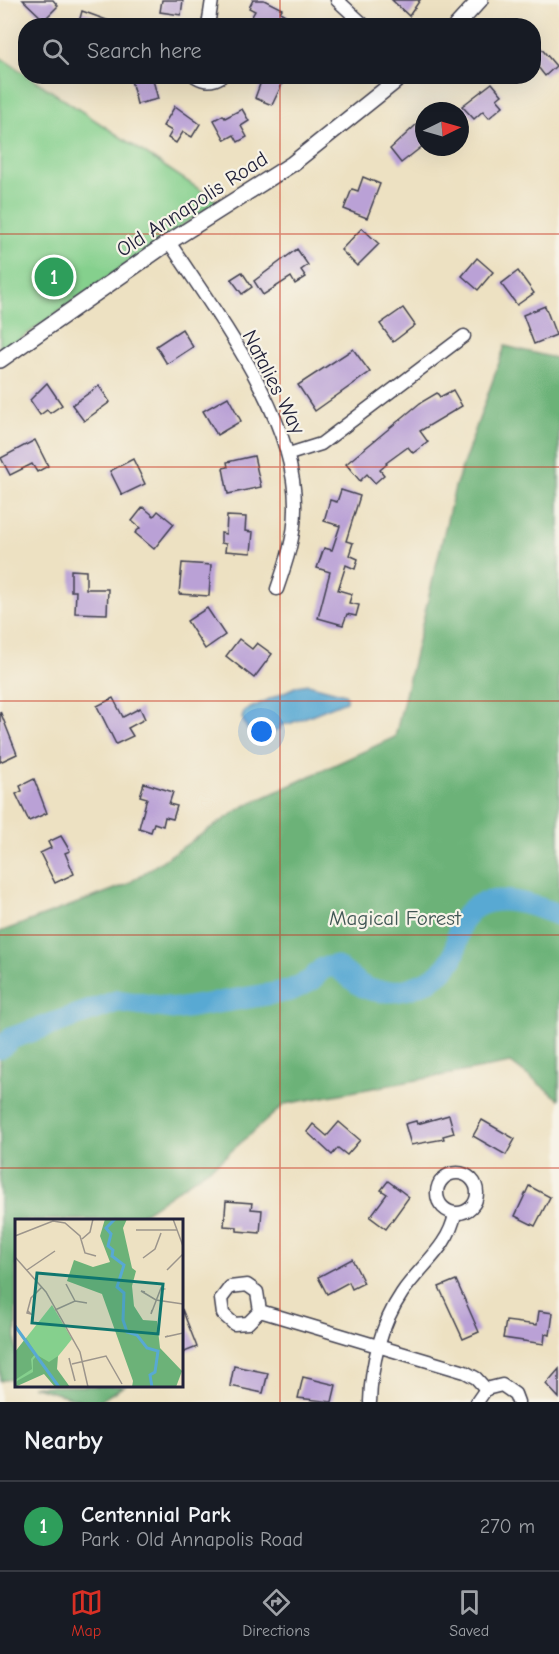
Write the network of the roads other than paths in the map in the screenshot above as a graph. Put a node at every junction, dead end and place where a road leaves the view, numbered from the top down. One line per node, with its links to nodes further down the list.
1 (212, 0): 4 (street)
2 (337, 0): 5 (street)
3 (480, 0): 6 (street)
4 (209, 18)
5 (356, 18)
6 (463, 18)
7 (392, 84): 8 (street, Old Annapolis Road)
8 (169, 242): 10 (street, Old Annapolis Road); 11 (street, Natalies Way)
9 (464, 336): 11 (street)
10 (0, 360)
11 (289, 454): 12 (street, Natalies Way)
12 (276, 589)
13 (455, 1214): 15 (street)
14 (260, 1311): 15 (street)
15 (378, 1347): 16 (street); 17 (street)
16 (486, 1389): 18 (street); 19 (street)
17 (370, 1402)
18 (477, 1402)
19 (518, 1402)

